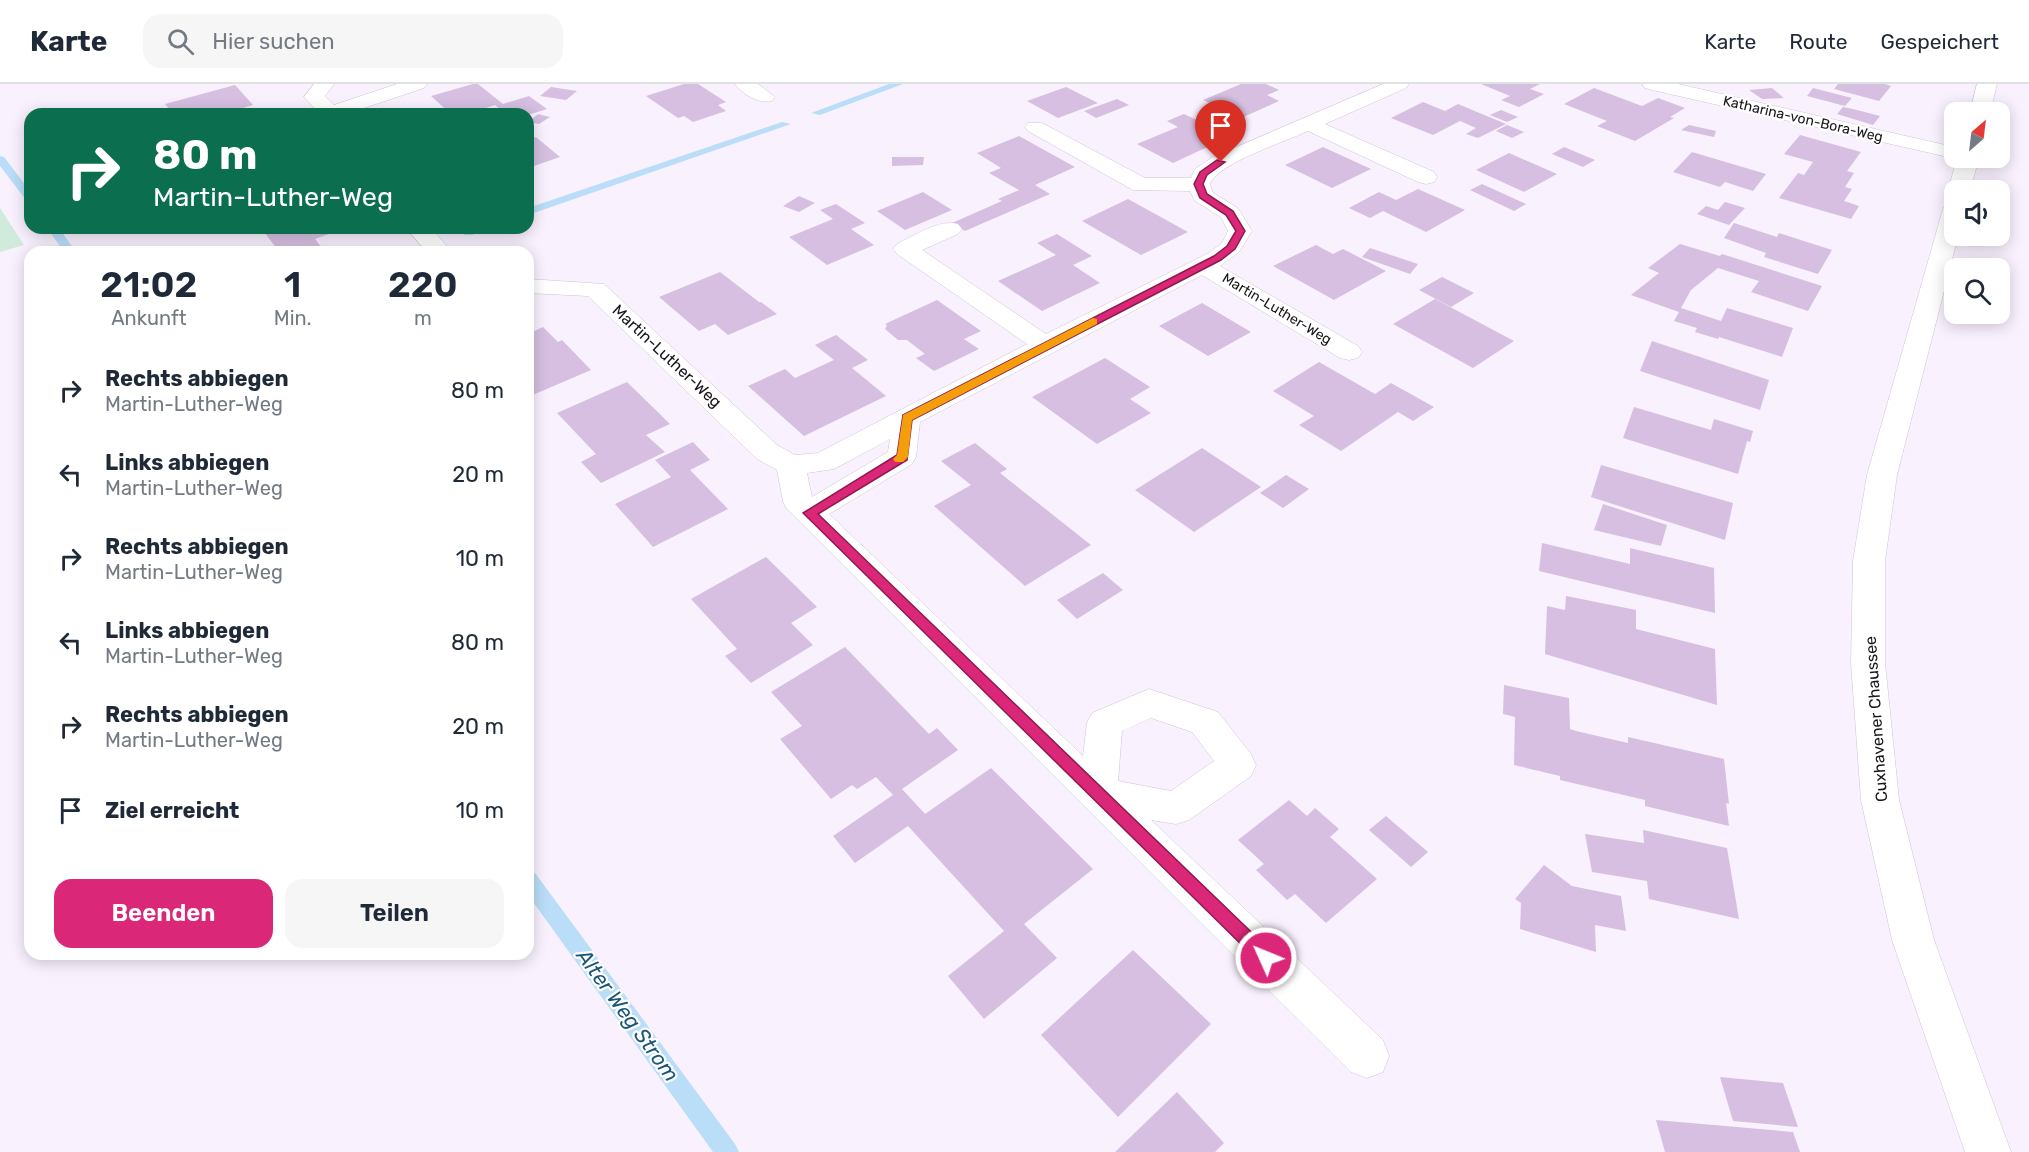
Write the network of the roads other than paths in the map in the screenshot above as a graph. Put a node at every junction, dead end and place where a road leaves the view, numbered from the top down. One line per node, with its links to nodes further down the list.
1 (324, 84): 9 (street)
2 (417, 84): 10 (street)
3 (745, 84): 7 (street)
4 (1399, 84): 11 (street)
5 (1652, 84): 13 (street, Katharina-von-Bora-Weg)
6 (1987, 84): 8 (street)
7 (765, 96)
8 (1982, 102)
9 (325, 108)
10 (342, 108)
11 (1309, 124): 14 (street); 15 (street)
12 (1035, 128): 15 (street)
13 (1944, 151)
14 (1426, 177)
15 (1199, 184): 20 (street, Martin-Luther-Weg)
16 (950, 229): 22 (street)
17 (424, 234): 18 (street)
18 (434, 246)
19 (1944, 246): 28 (street, Cuxhavener Chaussee)
20 (1204, 266): 22 (street, Martin-Luther-Weg); 23 (street, Martin-Luther-Weg)
21 (534, 286): 25 (street, Martin-Luther-Weg)
22 (1045, 345): 24 (street, Martin-Luther-Weg)
23 (1349, 352)
24 (907, 418): 25 (street, Martin-Luther-Weg); 26 (street)
25 (790, 465): 26 (street)
26 (809, 513): 27 (street)
27 (1367, 1056)
28 (1988, 1152)

